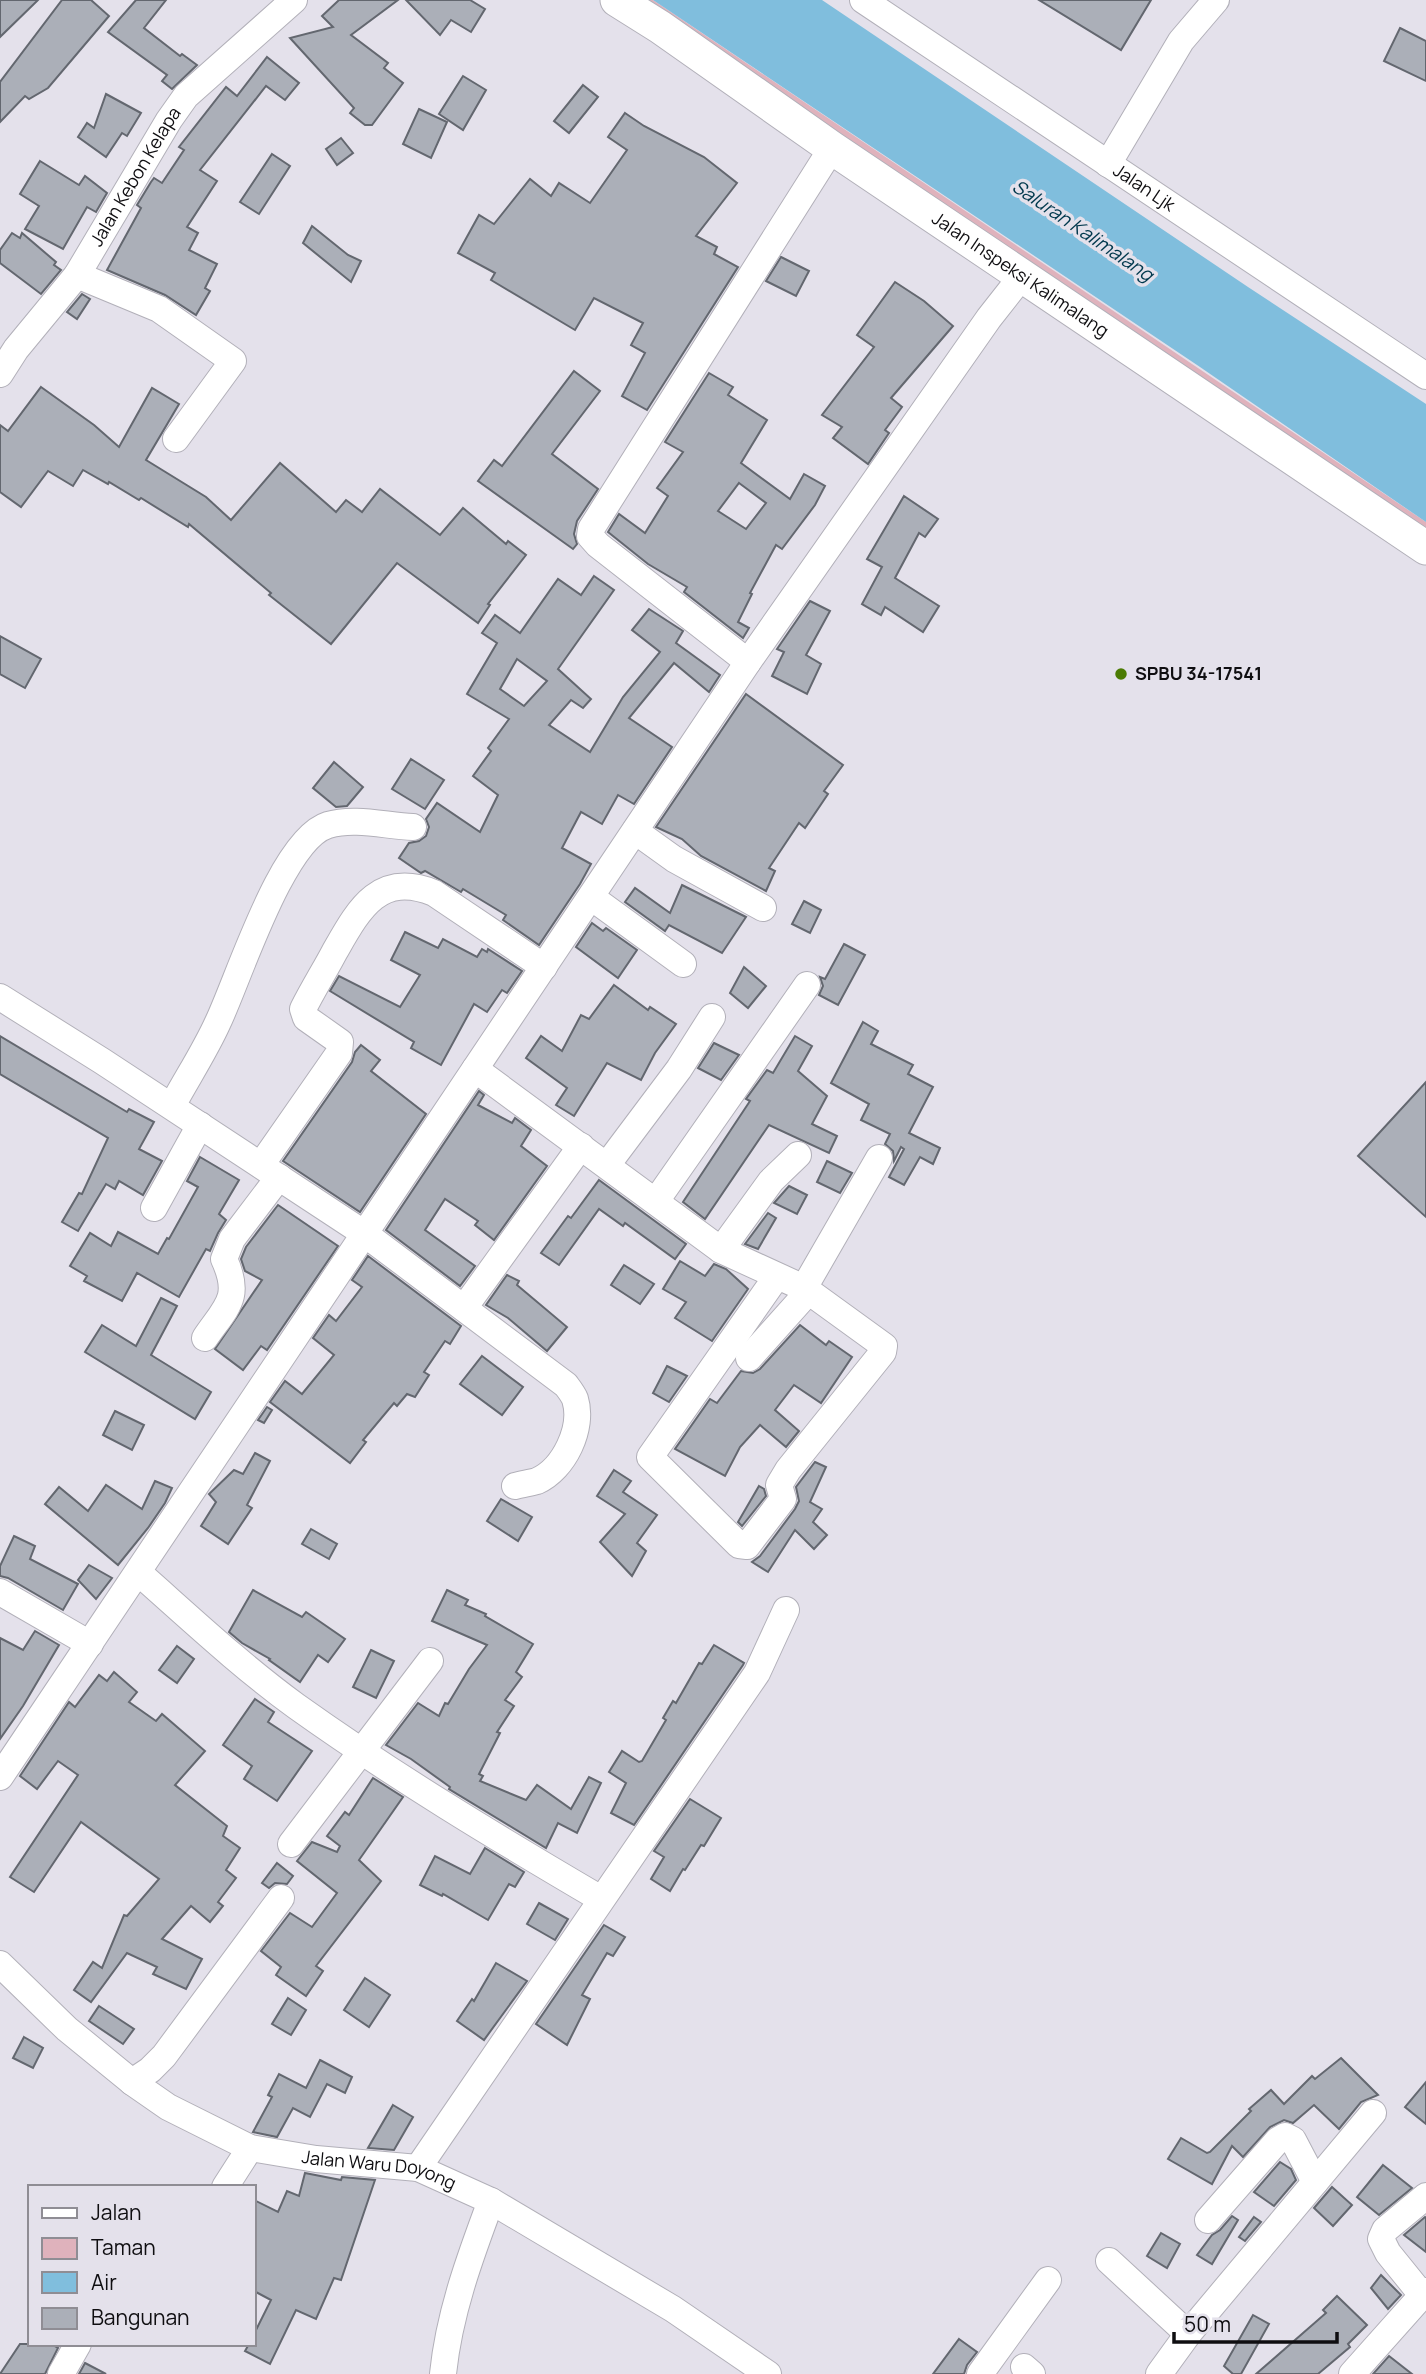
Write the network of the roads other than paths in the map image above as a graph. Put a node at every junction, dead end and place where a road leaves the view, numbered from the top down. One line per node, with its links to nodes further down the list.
1 (294, 0): 7 (street, Jalan Kebon Kelapa)
2 (617, 0): 5 (main road, Jalan Inspeksi Kalimalang)
3 (863, 0): 6 (street, Jalan Ljk)
4 (1216, 0): 6 (street)
5 (832, 148): 8 (main road, Jalan Inspeksi Kalimalang); 14 (street)
6 (1108, 164): 11 (street, Jalan Ljk)
7 (77, 275): 9 (street, Jalan Kebon Kelapa); 12 (street)
8 (1022, 276): 13 (main road, Jalan Inspeksi Kalimalang); 14 (street)
9 (8, 344): 10 (street, Jalan Kebon Kelapa)
10 (0, 374)
11 (1426, 376)
12 (176, 439)
13 (1426, 548)
14 (748, 662): 16 (street)
15 (413, 827): 25 (street)
16 (635, 831): 17 (street); 18 (street)
17 (591, 897): 19 (street); 20 (street)
18 (762, 908)
19 (683, 964)
20 (544, 967): 24 (street); 31 (street)
21 (807, 985): 32 (street)
22 (0, 997): 25 (street)
23 (712, 1017): 30 (street)
24 (475, 1069): 27 (street); 34 (street)
25 (172, 1106): 26 (street)
26 (200, 1125): 31 (street); 33 (street)
27 (581, 1146): 30 (street); 38 (street)
28 (798, 1155): 35 (street)
29 (879, 1158): 37 (street)
30 (607, 1165): 32 (street)
31 (270, 1171): 34 (street); 39 (street)
32 (656, 1201): 35 (street)
33 (153, 1208)
34 (365, 1234): 38 (street); 42 (street)
35 (721, 1250): 36 (street)
36 (777, 1276): 37 (street); 37 (street)
37 (806, 1290): 40 (street)
38 (464, 1308): 41 (street)
39 (205, 1338)
40 (749, 1357)
41 (515, 1486)
42 (138, 1573): 45 (street); 47 (street)
43 (0, 1592): 45 (street)
44 (786, 1610): 51 (street)
45 (90, 1644): 48 (street)
46 (430, 1661): 47 (street)
47 (363, 1751): 49 (street); 51 (street)
48 (5, 1762)
49 (291, 1844)
50 (281, 1898): 53 (street)
51 (601, 1899): 56 (street)
52 (0, 1964): 53 (street, Jalan Waru Doyong)
53 (132, 2082): 55 (street, Jalan Waru Doyong)
54 (1373, 2113): 57 (street)
55 (250, 2148): 56 (street, Jalan Waru Doyong); 58 (street)
56 (418, 2168): 60 (street, Jalan Waru Doyong)
57 (1315, 2182): 61 (street); 65 (street)
58 (226, 2185)
59 (1426, 2196): 64 (street)
60 (491, 2201): 69 (street); 70 (street, Jalan Waru Doyong)
61 (1208, 2220)
62 (1109, 2261): 65 (street)
63 (1048, 2280): 71 (street)
64 (1424, 2293): 72 (street)
65 (1188, 2334): 67 (street)
66 (77, 2346): 68 (street)
67 (1165, 2372)
68 (61, 2374)
69 (443, 2374)
70 (768, 2374)
71 (980, 2374)
72 (1352, 2374)

